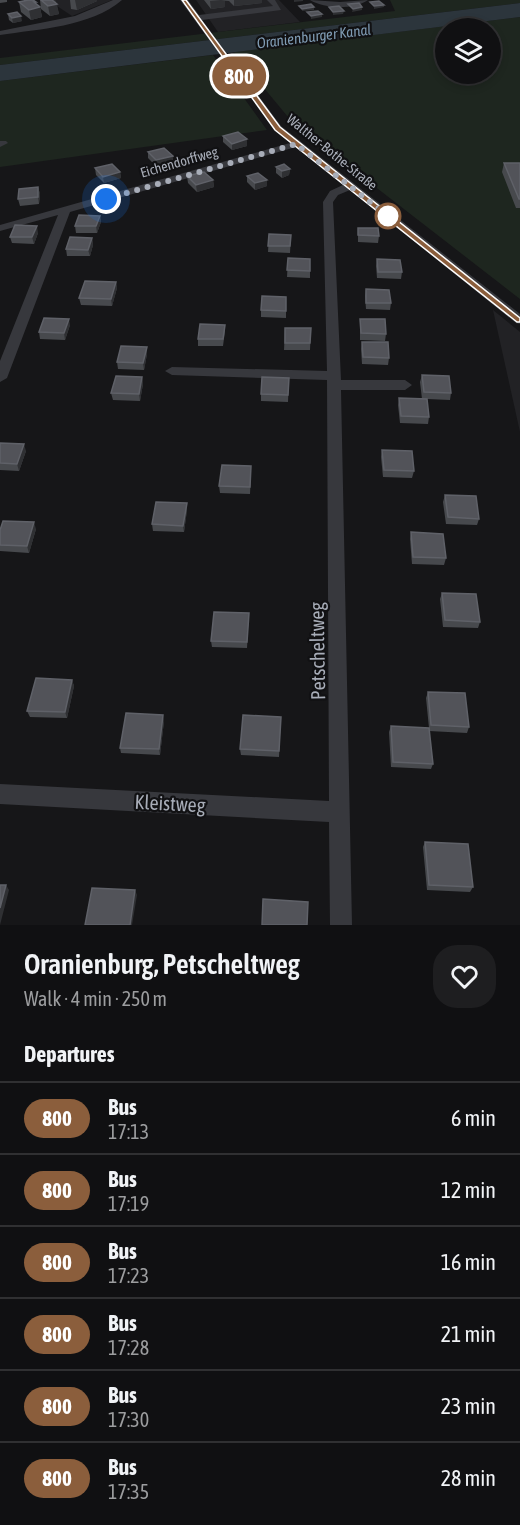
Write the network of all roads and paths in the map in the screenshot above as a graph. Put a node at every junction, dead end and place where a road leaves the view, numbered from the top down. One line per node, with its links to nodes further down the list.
1 (118, 0): 7 (street)
2 (184, 0): 6 (street, Walther-Bothe-Straße)
3 (271, 0): 6 (street)
4 (314, 0): 5 (street)
5 (364, 0)
6 (196, 18): 8 (street, Walther-Bothe-Straße)
7 (0, 33)
8 (296, 144): 9 (street, Walther-Bothe-Straße); 10 (street, Eichendorffweg)
9 (350, 186): 12 (street, Walther-Bothe-Straße); 15 (street, Petscheltweg)
10 (65, 210): 11 (street, Eichendorffweg); 14 (street)
11 (0, 228)
12 (520, 320)
13 (172, 371): 15 (street)
14 (0, 378)
15 (334, 380): 16 (street); 18 (street, Petscheltweg)
16 (405, 385)
17 (0, 794): 18 (street, Kleistweg)
18 (340, 812): 19 (street, Petscheltweg)
19 (341, 925)

